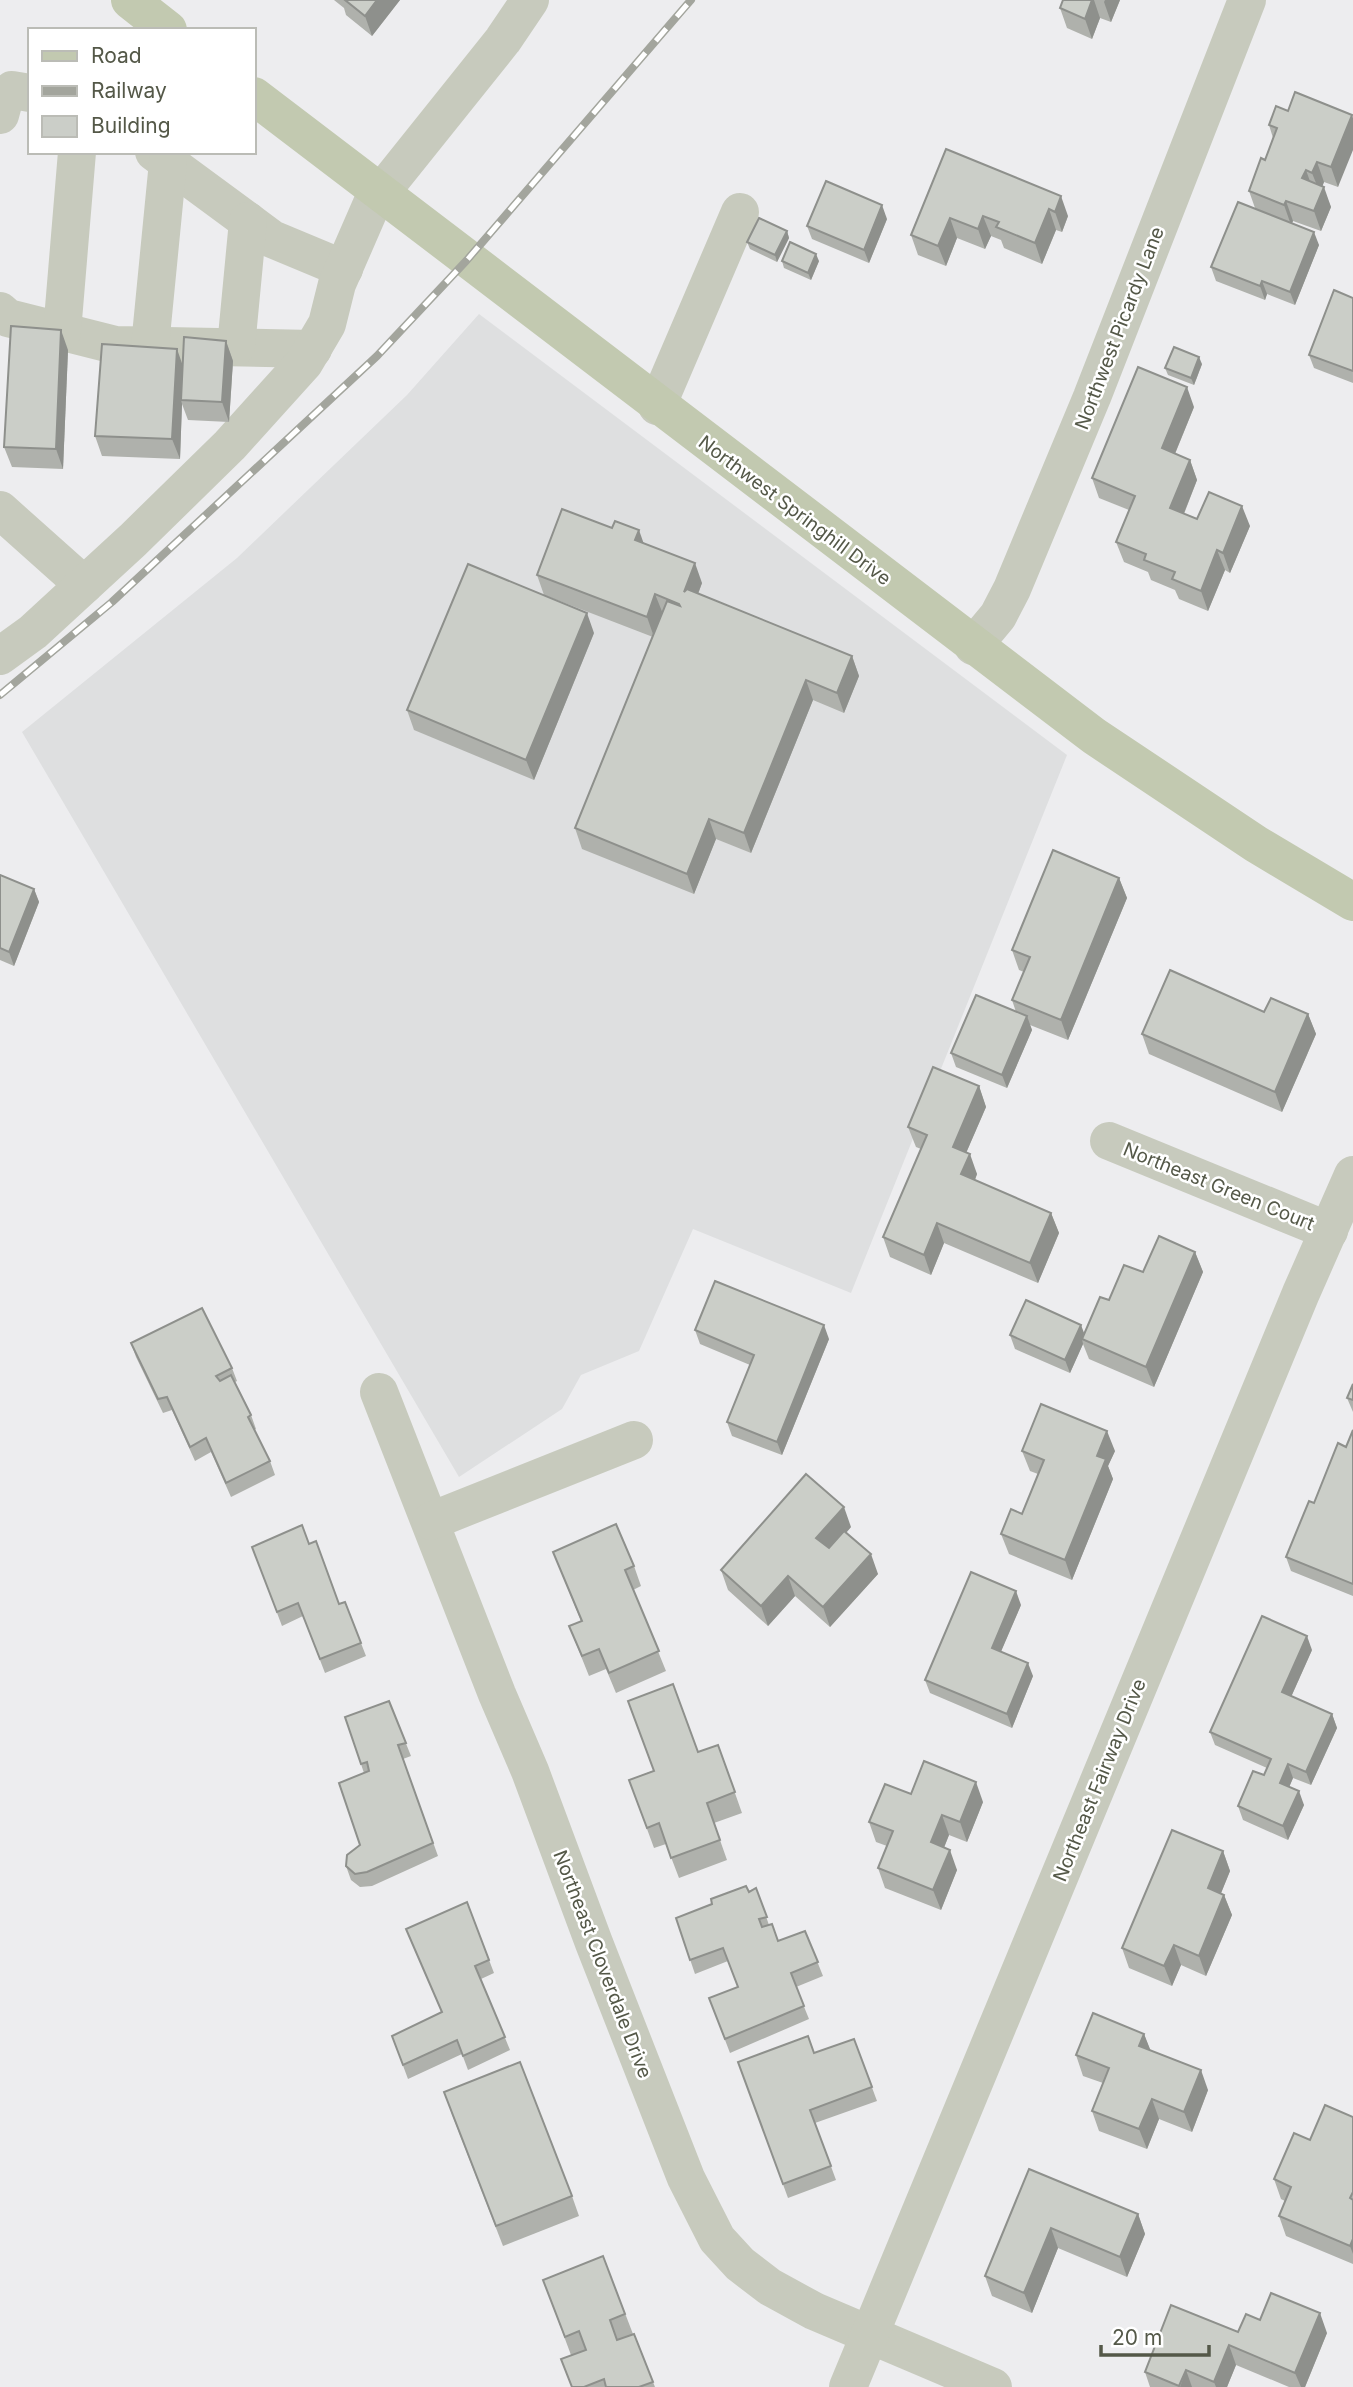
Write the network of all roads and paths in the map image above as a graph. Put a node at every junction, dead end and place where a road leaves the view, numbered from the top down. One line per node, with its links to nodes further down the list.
1 (130, 0): 4 (main road)
2 (530, 0): 10 (street)
3 (1247, 0): 22 (street, Northwest Picardy Lane)
4 (165, 28)
5 (28, 93): 7 (street)
6 (256, 98): 10 (main road, Northwest Springhill Drive)
7 (0, 115)
8 (77, 154): 15 (street)
9 (160, 157): 12 (street); 16 (street)
10 (377, 192): 13 (street); 19 (main road, Northwest Springhill Drive)
11 (740, 212): 19 (street)
12 (248, 222): 13 (street); 17 (street)
13 (344, 269): 18 (street)
14 (0, 311): 15 (street)
15 (62, 332): 16 (street)
16 (150, 346): 17 (street)
17 (236, 347): 18 (street)
18 (313, 349): 21 (street)
19 (657, 405): 22 (main road, Northwest Springhill Drive)
20 (0, 510): 21 (street)
21 (84, 585): 23 (street)
22 (973, 646): 24 (main road, Northwest Springhill Drive)
23 (0, 656)
24 (1353, 902)
25 (1109, 1140): 27 (street, Northeast Green Court)
26 (1353, 1175): 27 (street, Northeast Fairway Drive)
27 (1329, 1231): 31 (street, Northeast Fairway Drive)
28 (379, 1392): 30 (street, Northeast Cloverdale Drive)
29 (634, 1440): 30 (street)
30 (431, 1521): 31 (street, Northeast Cloverdale Drive)
31 (869, 2335): 32 (street, Northeast Fairway Drive); 33 (street, Northeast Cloverdale Drive)
32 (848, 2387)
33 (993, 2387)

